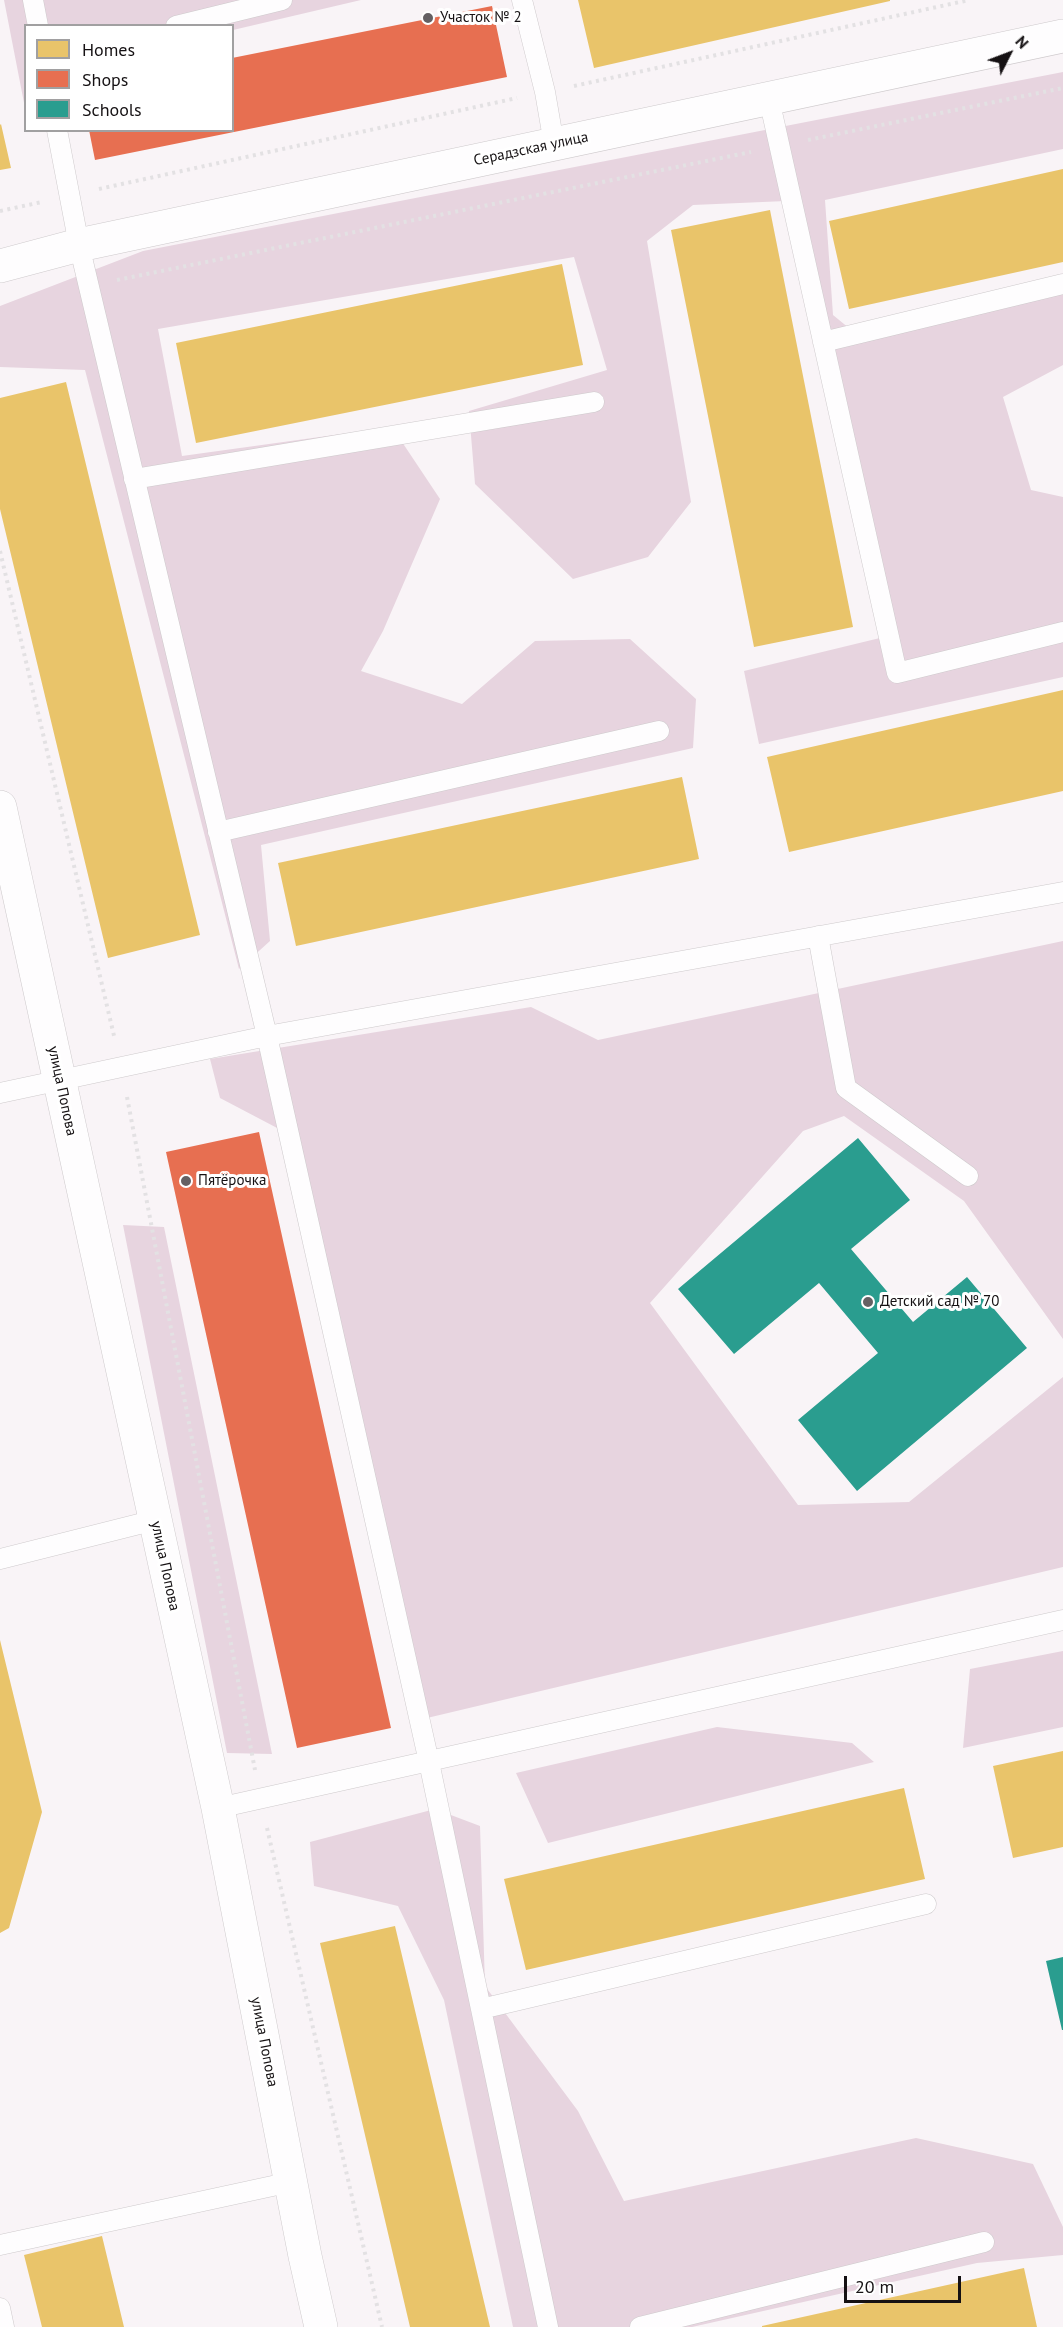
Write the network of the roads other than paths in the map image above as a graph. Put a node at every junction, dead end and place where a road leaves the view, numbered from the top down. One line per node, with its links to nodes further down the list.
1 (33, 0): 4 (lane)
2 (282, 0): 5 (lane)
3 (522, 0): 9 (lane)
4 (38, 24)
5 (184, 24)
6 (1063, 36): 7 (street, Серадзская улица)
7 (768, 99): 9 (street, Серадзская улица); 13 (lane)
8 (57, 132): 10 (lane)
9 (554, 144): 10 (street, Серадзская улица)
10 (79, 245): 11 (street, Серадзская улица); 15 (lane)
11 (0, 266)
12 (1063, 284): 13 (lane)
13 (823, 342): 16 (lane)
14 (594, 402): 15 (lane)
15 (134, 479): 19 (lane)
16 (1063, 632)
17 (659, 731): 19 (lane)
18 (0, 807): 23 (street, улица Попова)
19 (218, 832): 22 (lane)
20 (1063, 892): 21 (lane)
21 (818, 936): 22 (lane); 25 (lane)
22 (267, 1036): 23 (lane); 29 (lane)
23 (60, 1081): 24 (lane); 26 (street, улица Попова)
24 (0, 1093)
25 (968, 1176)
26 (155, 1520): 27 (lane); 30 (street, улица Попова)
27 (0, 1559)
28 (1063, 1620): 29 (lane)
29 (429, 1761): 30 (lane); 32 (lane)
30 (218, 1808): 33 (street, улица Попова)
31 (926, 1904): 32 (lane)
32 (481, 2009): 39 (lane)
33 (291, 2182): 35 (lane); 38 (street, улица Попова)
34 (984, 2242): 40 (lane)
35 (0, 2245)
36 (0, 2308): 37 (lane)
37 (4, 2327)
38 (321, 2327)
39 (548, 2327)
40 (640, 2327)

